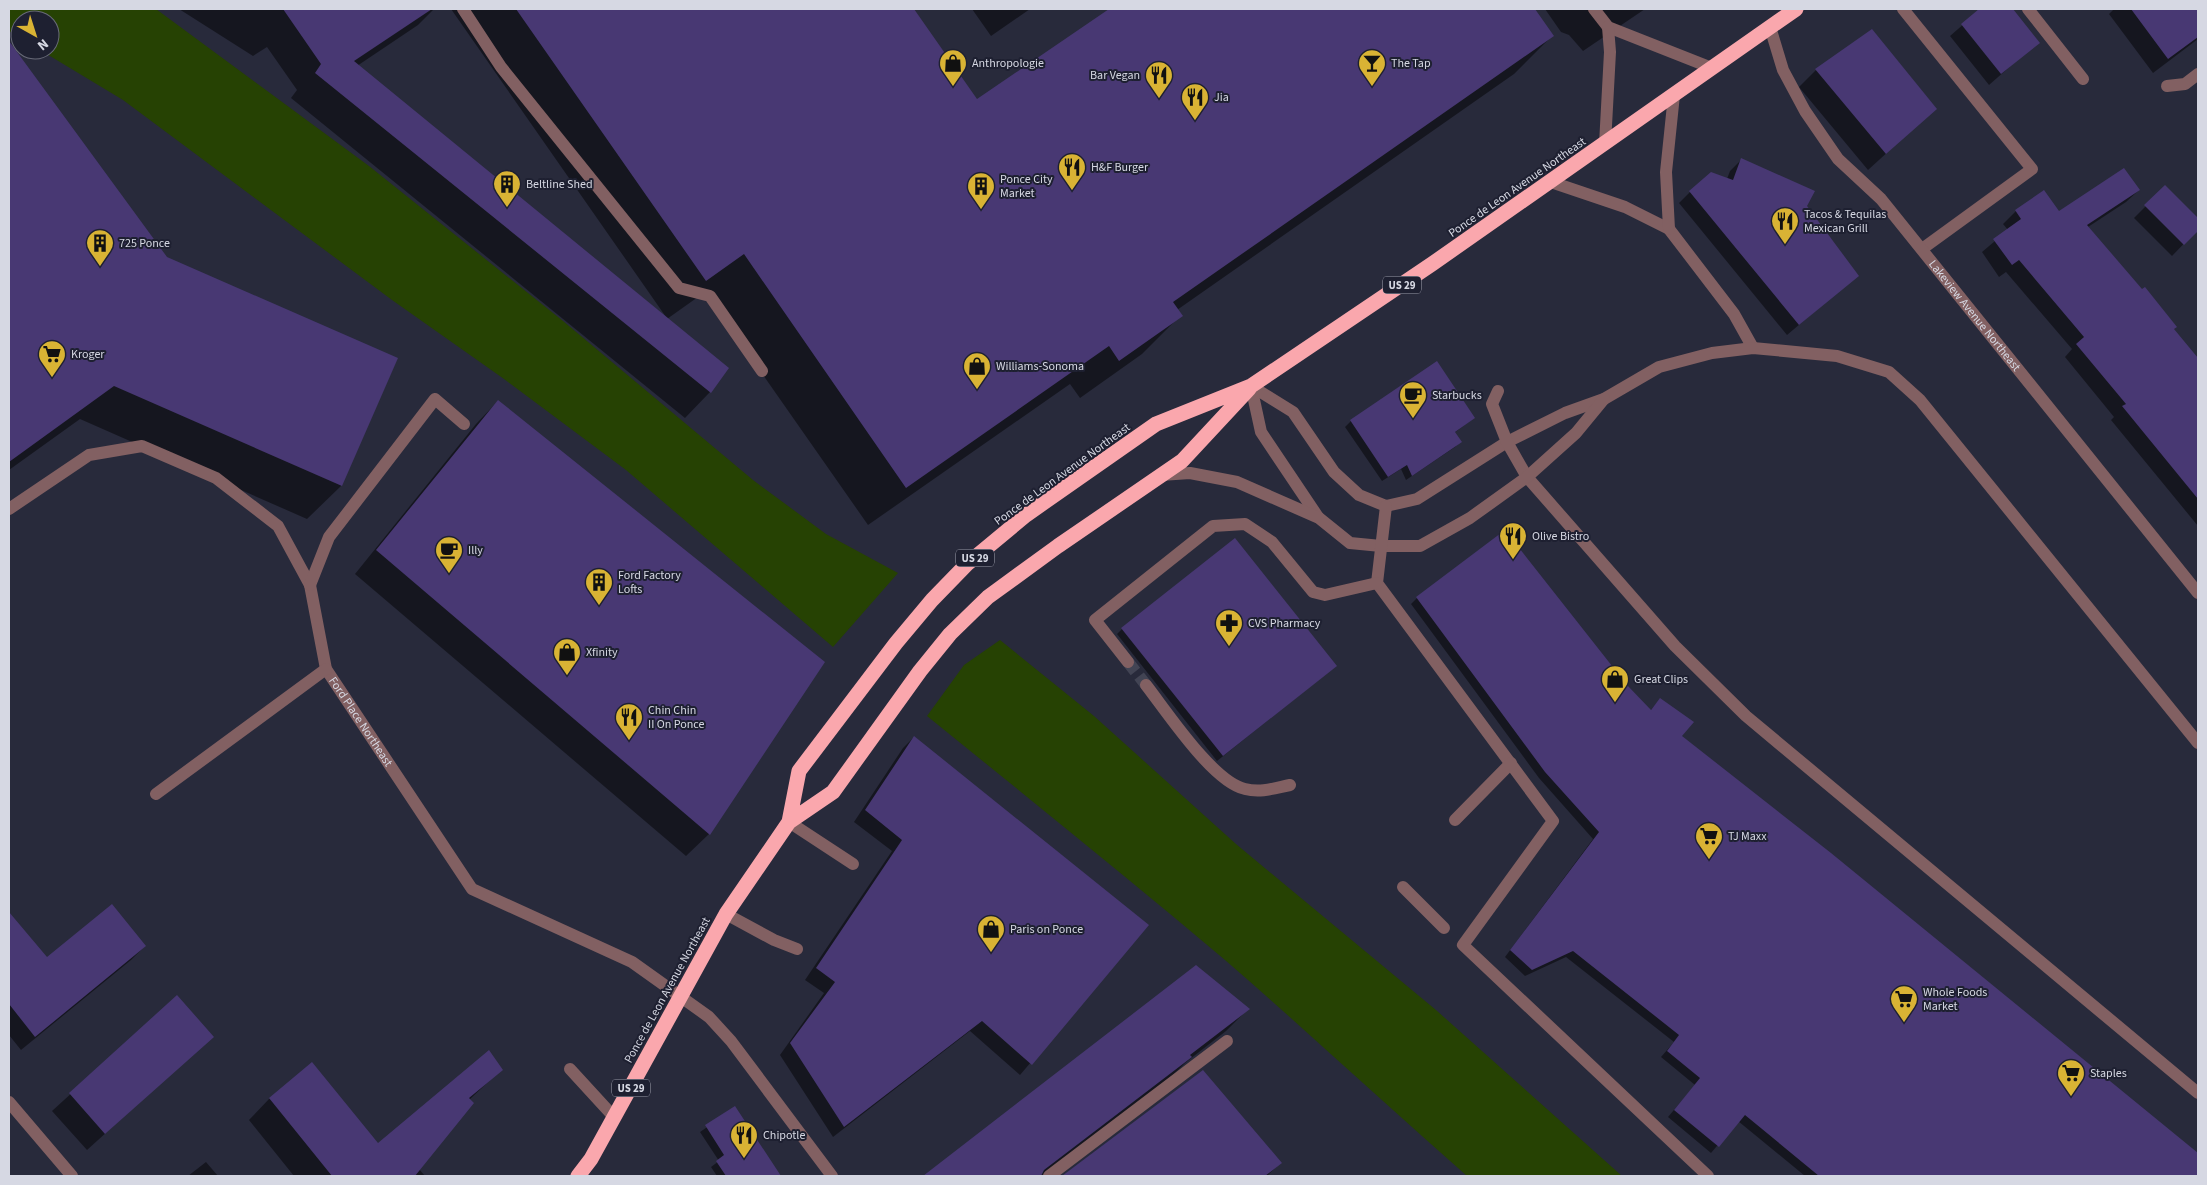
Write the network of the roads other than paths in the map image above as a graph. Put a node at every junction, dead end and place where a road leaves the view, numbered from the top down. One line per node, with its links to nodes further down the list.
1 (463, 9): 18 (street)
2 (1594, 9): 6 (street)
3 (1796, 9): 7 (highway, Ponce de Leon Avenue Northeast / US 29)
4 (1903, 9): 16 (street)
5 (2028, 9): 10 (street)
6 (1608, 27): 8 (street); 13 (street)
7 (1770, 27): 8 (highway, Ponce de Leon Avenue Northeast / US 29); 16 (street, Lakeview Avenue Northeast)
8 (1712, 68): 12 (highway, Ponce de Leon Avenue Northeast / US 29)
9 (2198, 74): 11 (street)
10 (2083, 79)
11 (2167, 86)
12 (1674, 95): 13 (highway, Ponce de Leon Avenue Northeast / US 29); 15 (street)
13 (1604, 144): 14 (highway, Ponce de Leon Avenue Northeast / US 29)
14 (1551, 182): 15 (street); 19 (highway, Ponce de Leon Avenue Northeast / US 29)
15 (1668, 229): 17 (street)
16 (1922, 249): 32 (street, Lakeview Avenue Northeast)
17 (1753, 348): 21 (street); 36 (street)
18 (762, 371)
19 (1251, 386): 24 (highway, Ponce de Leon Avenue Northeast / US 29); 26 (street); 28 (street); 41 (highway, Ponce de Leon Avenue Northeast / US 29)
20 (1498, 391): 23 (street)
21 (1604, 399): 23 (street); 25 (street)
22 (464, 424): 31 (street)
23 (1507, 442): 25 (street); 26 (street)
24 (1161, 475): 28 (street); 41 (highway, Ponce de Leon Avenue Northeast / US 29)
25 (1527, 477): 29 (street); 50 (street)
26 (1386, 506): 29 (street)
27 (9, 509): 31 (street, Ford Place Northeast)
28 (1318, 518): 29 (street)
29 (1381, 546): 30 (street)
30 (1377, 583): 33 (street); 37 (street)
31 (310, 585): 34 (street, Ford Place Northeast)
32 (2198, 593)
33 (1128, 662)
34 (326, 669): 39 (street); 47 (street, Ford Place Northeast)
35 (1146, 685): 38 (street)
36 (2198, 743)
37 (1511, 764): 40 (street); 57 (street)
38 (1290, 785)
39 (156, 794)
40 (1455, 820)
41 (789, 822): 42 (street); 44 (highway, Ponce de Leon Avenue Northeast / US 29)
42 (853, 864)
43 (1403, 887): 45 (street)
44 (726, 914): 46 (street); 47 (highway, Ponce de Leon Avenue Northeast / US 29)
45 (1444, 928)
46 (798, 949)
47 (680, 997): 52 (highway, Ponce de Leon Avenue Northeast / US 29); 55 (street, Ford Place Northeast)
48 (1227, 1041): 56 (street)
49 (570, 1069): 52 (street)
50 (2198, 1093)
51 (9, 1102): 53 (street)
52 (614, 1117): 54 (highway, Ponce de Leon Avenue Northeast / US 29)
53 (72, 1176)
54 (578, 1176)
55 (832, 1176)
56 (1049, 1176)
57 (1708, 1176)

